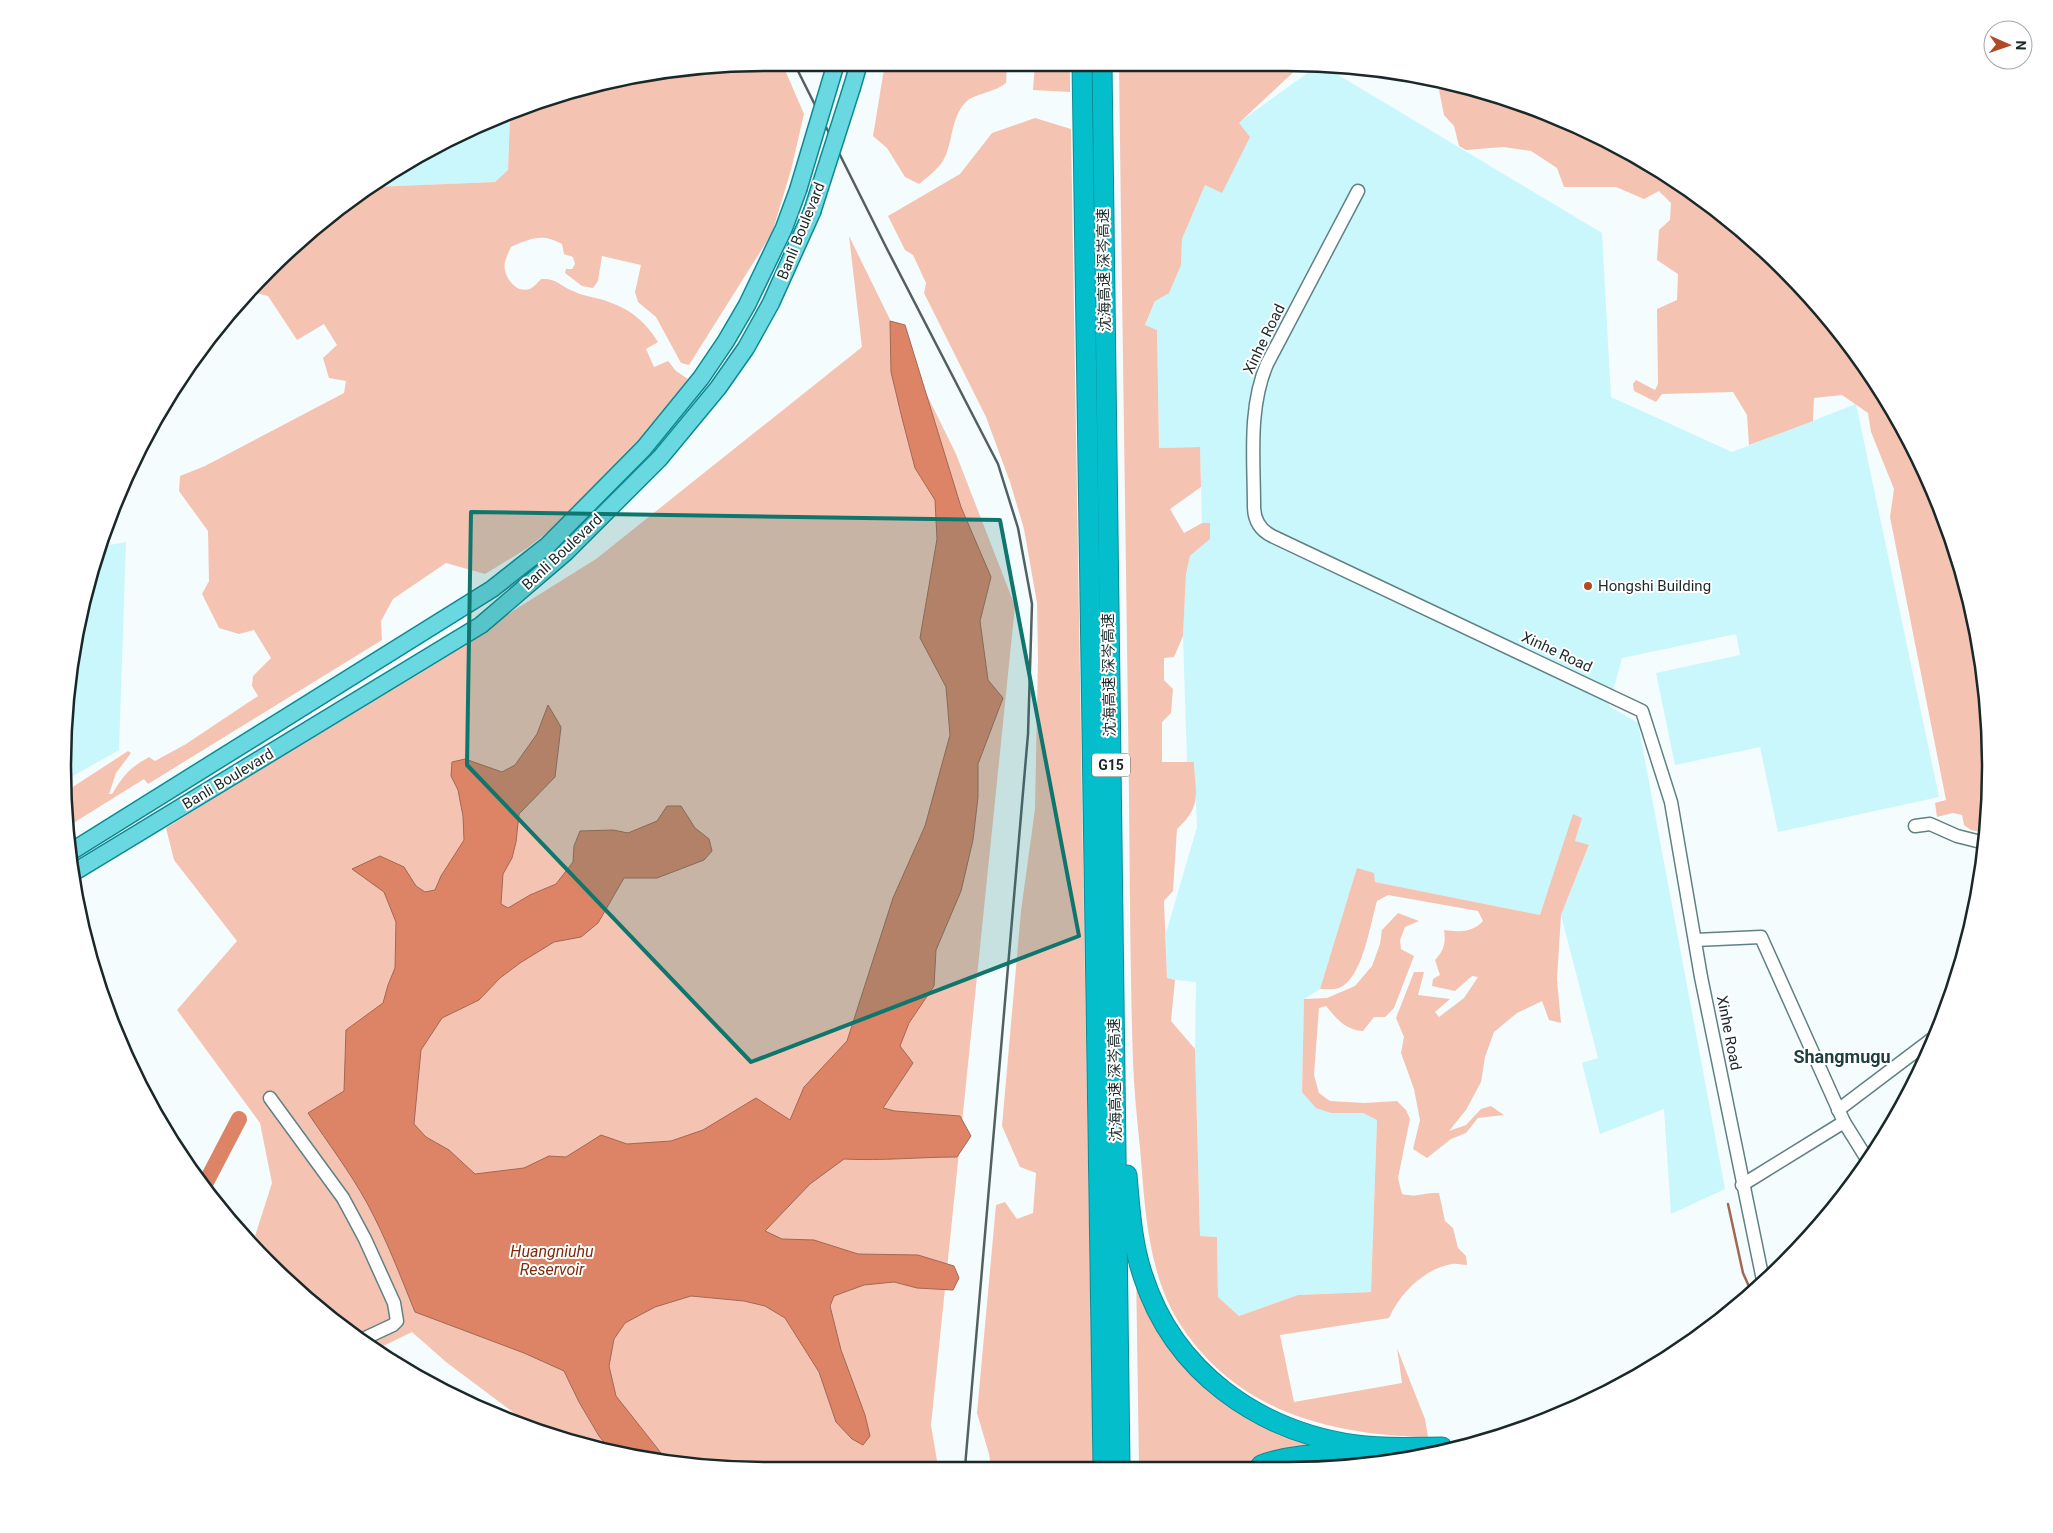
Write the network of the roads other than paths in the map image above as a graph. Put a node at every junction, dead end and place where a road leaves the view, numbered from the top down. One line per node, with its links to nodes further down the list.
1 (834, 71): 8 (main road, Banli Boulevard, bridge)
2 (857, 71): 9 (main road, Banli Boulevard, bridge)
3 (1082, 71): 22 (highway, 沈海高速 深岑高速 / G15)
4 (1102, 71): 11 (highway, 沈海高速 深岑高速 / G15)
5 (1358, 191): 10 (street, Xinhe Road)
6 (1915, 826): 7 (street)
7 (1977, 841)
8 (76, 848)
9 (79, 869)
10 (1695, 940): 14 (street); 17 (street, Xinhe Road)
11 (1113, 947): 20 (highway); 23 (highway, 沈海高速 深岑高速 / G15)
12 (1923, 1046): 14 (street)
13 (270, 1098): 19 (street)
14 (1838, 1110): 15 (street)
15 (1844, 1122): 16 (street); 17 (street)
16 (1865, 1153)
17 (1742, 1185): 18 (street, Xinhe Road)
18 (1762, 1273)
19 (368, 1336)
20 (1422, 1448)
21 (1416, 1449): 24 (highway)
22 (1101, 1462)
23 (1120, 1462)
24 (1272, 1462)

